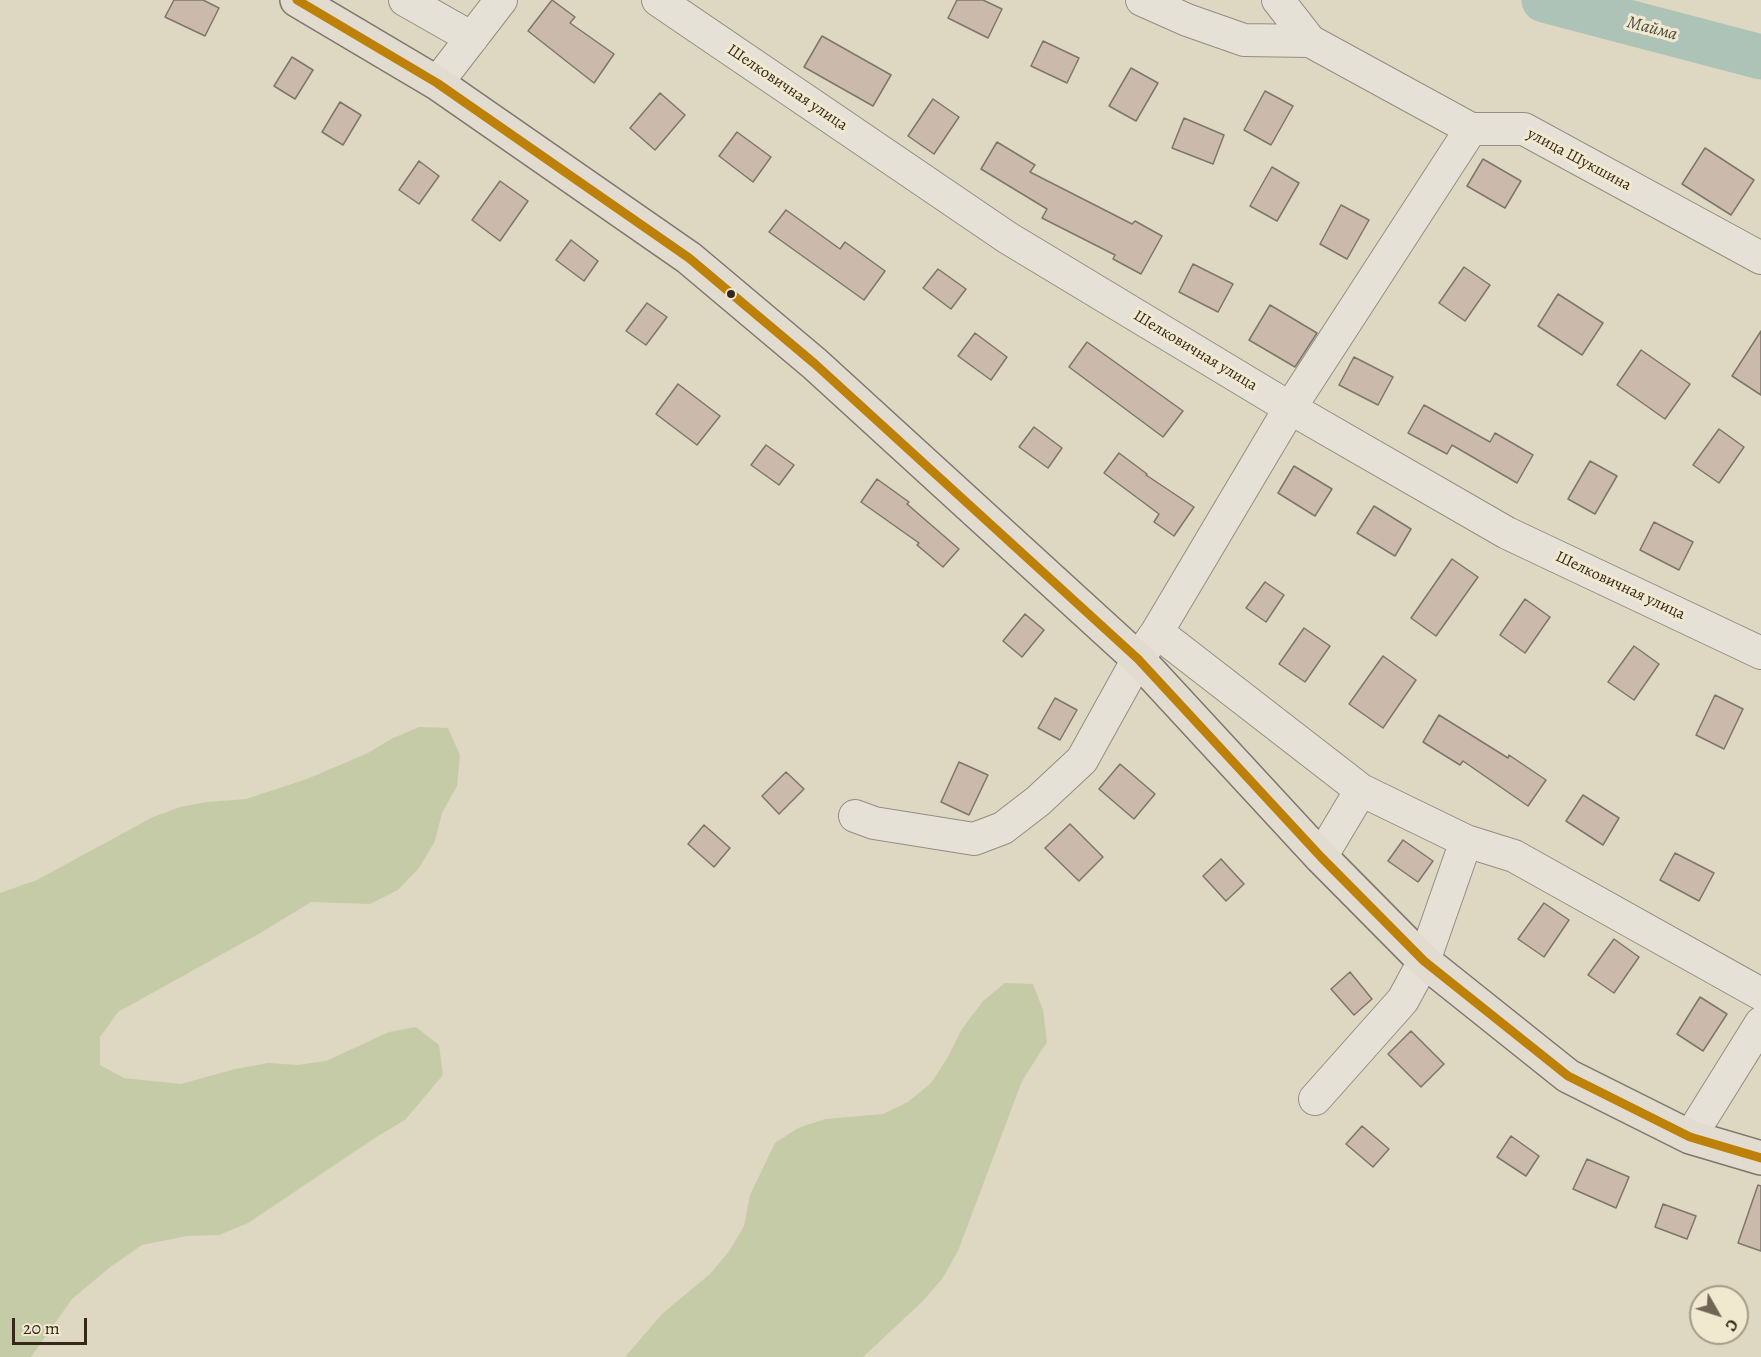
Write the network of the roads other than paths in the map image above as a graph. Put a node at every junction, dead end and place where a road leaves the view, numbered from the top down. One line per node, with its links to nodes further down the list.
1 (297, 0): 9 (main road)
2 (405, 0): 7 (street)
3 (501, 0): 7 (street)
4 (658, 0): 12 (street, Шелковичная улица)
5 (1142, 0): 8 (street)
6 (1278, 0): 8 (street, улица Шукшина)
7 (472, 38): 9 (street)
8 (1310, 41): 10 (street, улица Шукшина)
9 (437, 83): 15 (main road)
10 (1471, 129): 11 (street, улица Шукшина); 12 (street)
11 (1761, 258)
12 (1290, 408): 13 (street); 14 (street, Шелковичная улица)
13 (1157, 632): 15 (street); 16 (street)
14 (1761, 653)
15 (1138, 659): 17 (street); 19 (main road)
16 (1361, 790): 18 (street); 19 (street)
17 (855, 816)
18 (1466, 841): 20 (street); 21 (street)
19 (1321, 857): 20 (main road)
20 (1424, 961): 23 (street); 24 (main road)
21 (1761, 994)
22 (1761, 1023): 24 (street)
23 (1315, 1099)
24 (1690, 1137): 25 (main road)
25 (1761, 1158)

